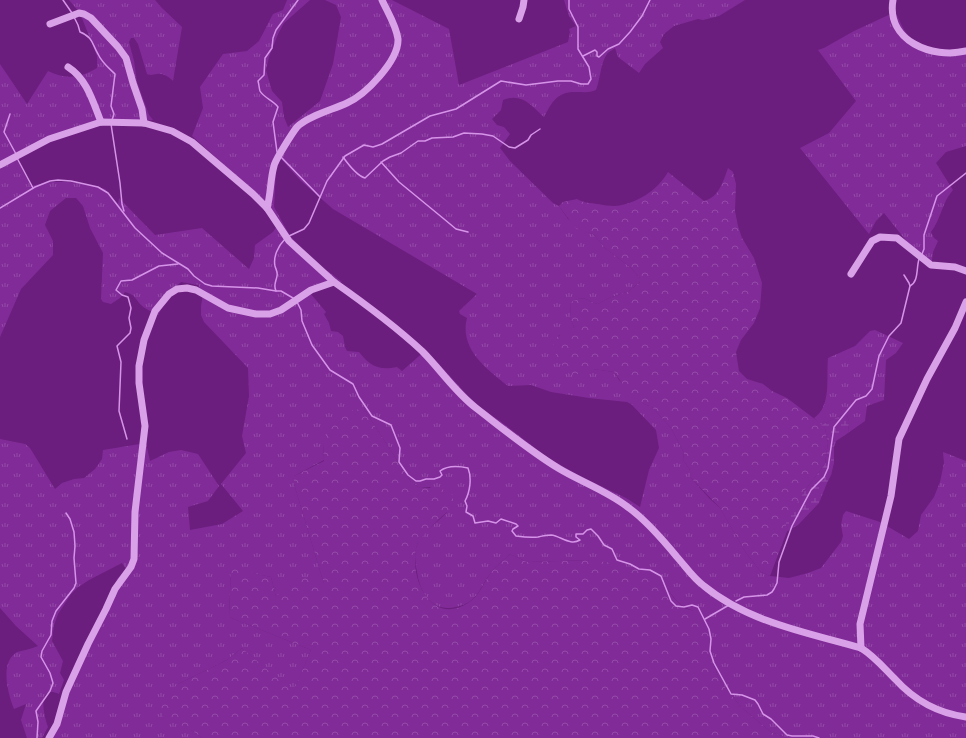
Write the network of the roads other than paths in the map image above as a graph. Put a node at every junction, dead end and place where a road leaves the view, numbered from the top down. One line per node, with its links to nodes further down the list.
1 (382, 0): 11 (street)
2 (524, 0): 4 (street)
3 (893, 0): 6 (street)
4 (519, 19)
5 (50, 24): 9 (street)
6 (966, 51)
7 (68, 67): 8 (street)
8 (101, 122): 9 (street); 10 (street)
9 (144, 123): 11 (street)
10 (0, 165)
11 (266, 208): 14 (street)
12 (966, 271): 13 (street)
13 (852, 274)
14 (334, 282): 16 (street); 18 (street)
15 (966, 302): 16 (street)
16 (861, 648): 17 (street)
17 (966, 717)
18 (49, 738)

